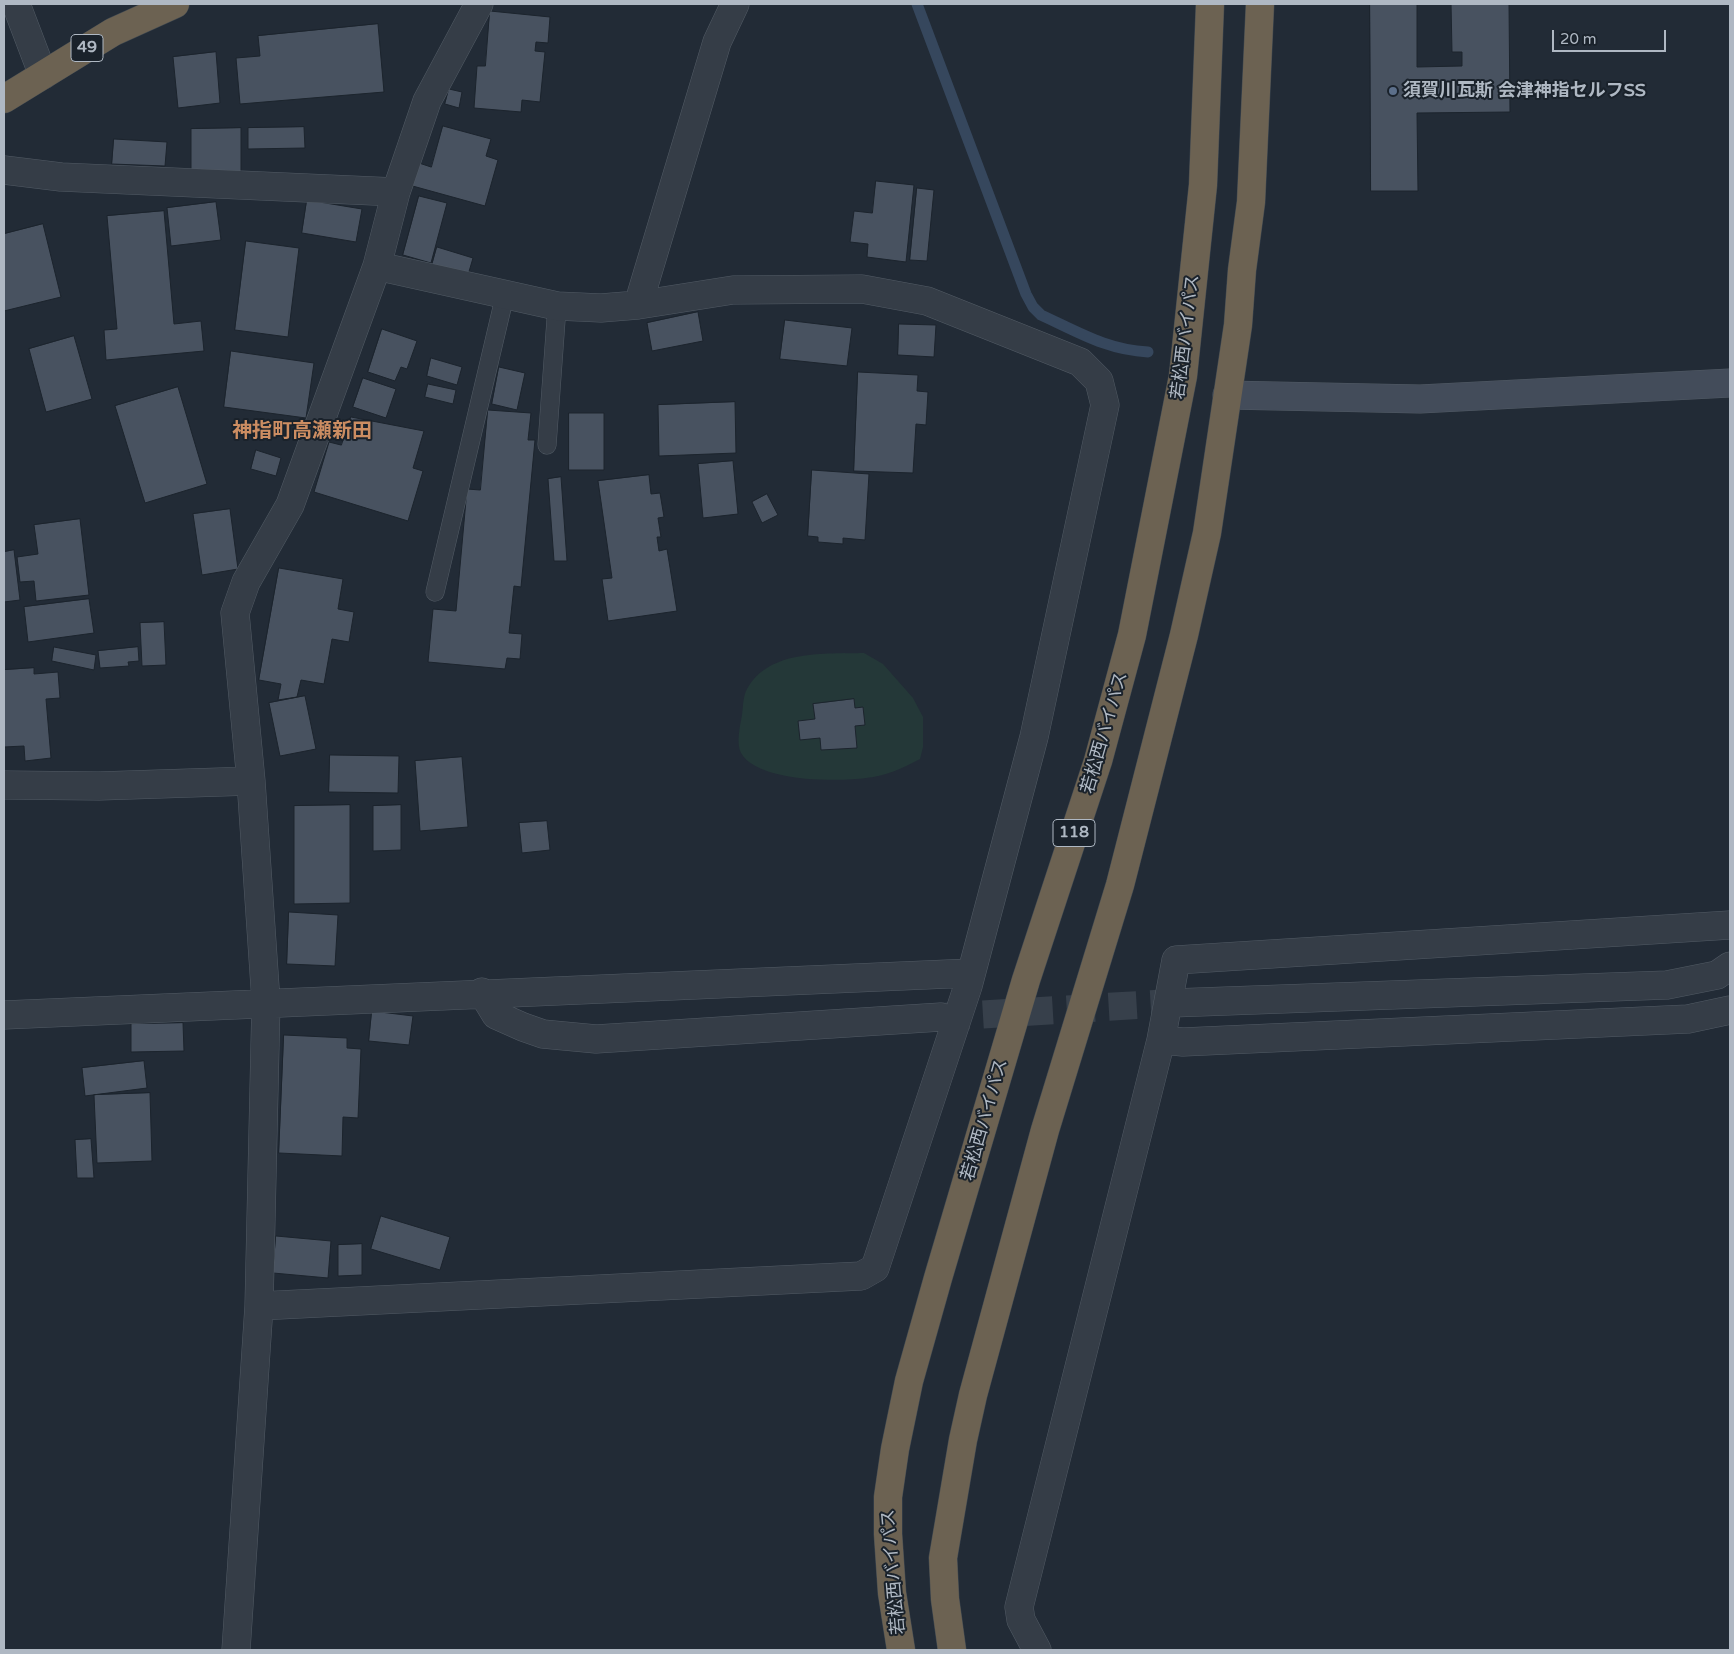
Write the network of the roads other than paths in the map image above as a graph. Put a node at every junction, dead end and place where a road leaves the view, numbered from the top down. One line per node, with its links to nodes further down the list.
1 (16, 4): 7 (street)
2 (175, 4): 7 (highway, 49)
3 (479, 4): 10 (street)
4 (735, 4): 13 (street)
5 (1210, 4): 33 (highway, 若松西バイパス / 118)
6 (1260, 4): 16 (highway)
7 (43, 75): 8 (highway, 49)
8 (4, 99)
9 (4, 170): 10 (street)
10 (396, 192): 11 (street)
11 (377, 266): 12 (street); 19 (street)
12 (505, 295): 14 (street); 18 (lane)
13 (638, 305): 14 (street); 23 (street)
14 (557, 306): 17 (lane)
15 (1730, 383): 16 (street)
16 (1227, 395): 34 (highway)
17 (546, 445)
18 (435, 592)
19 (251, 781): 20 (street); 25 (street)
20 (4, 785)
21 (1730, 925): 30 (street)
22 (1730, 966): 26 (street)
23 (971, 972): 24 (street); 31 (street)
24 (482, 992): 25 (street); 29 (street)
25 (266, 1002): 28 (street); 31 (street)
26 (1172, 1003)
27 (1730, 1010): 30 (street)
28 (4, 1014)
29 (941, 1017)
30 (1161, 1040): 35 (street)
31 (258, 1306): 32 (street)
32 (236, 1650)
33 (901, 1650)
34 (952, 1650)
35 (1038, 1650)

